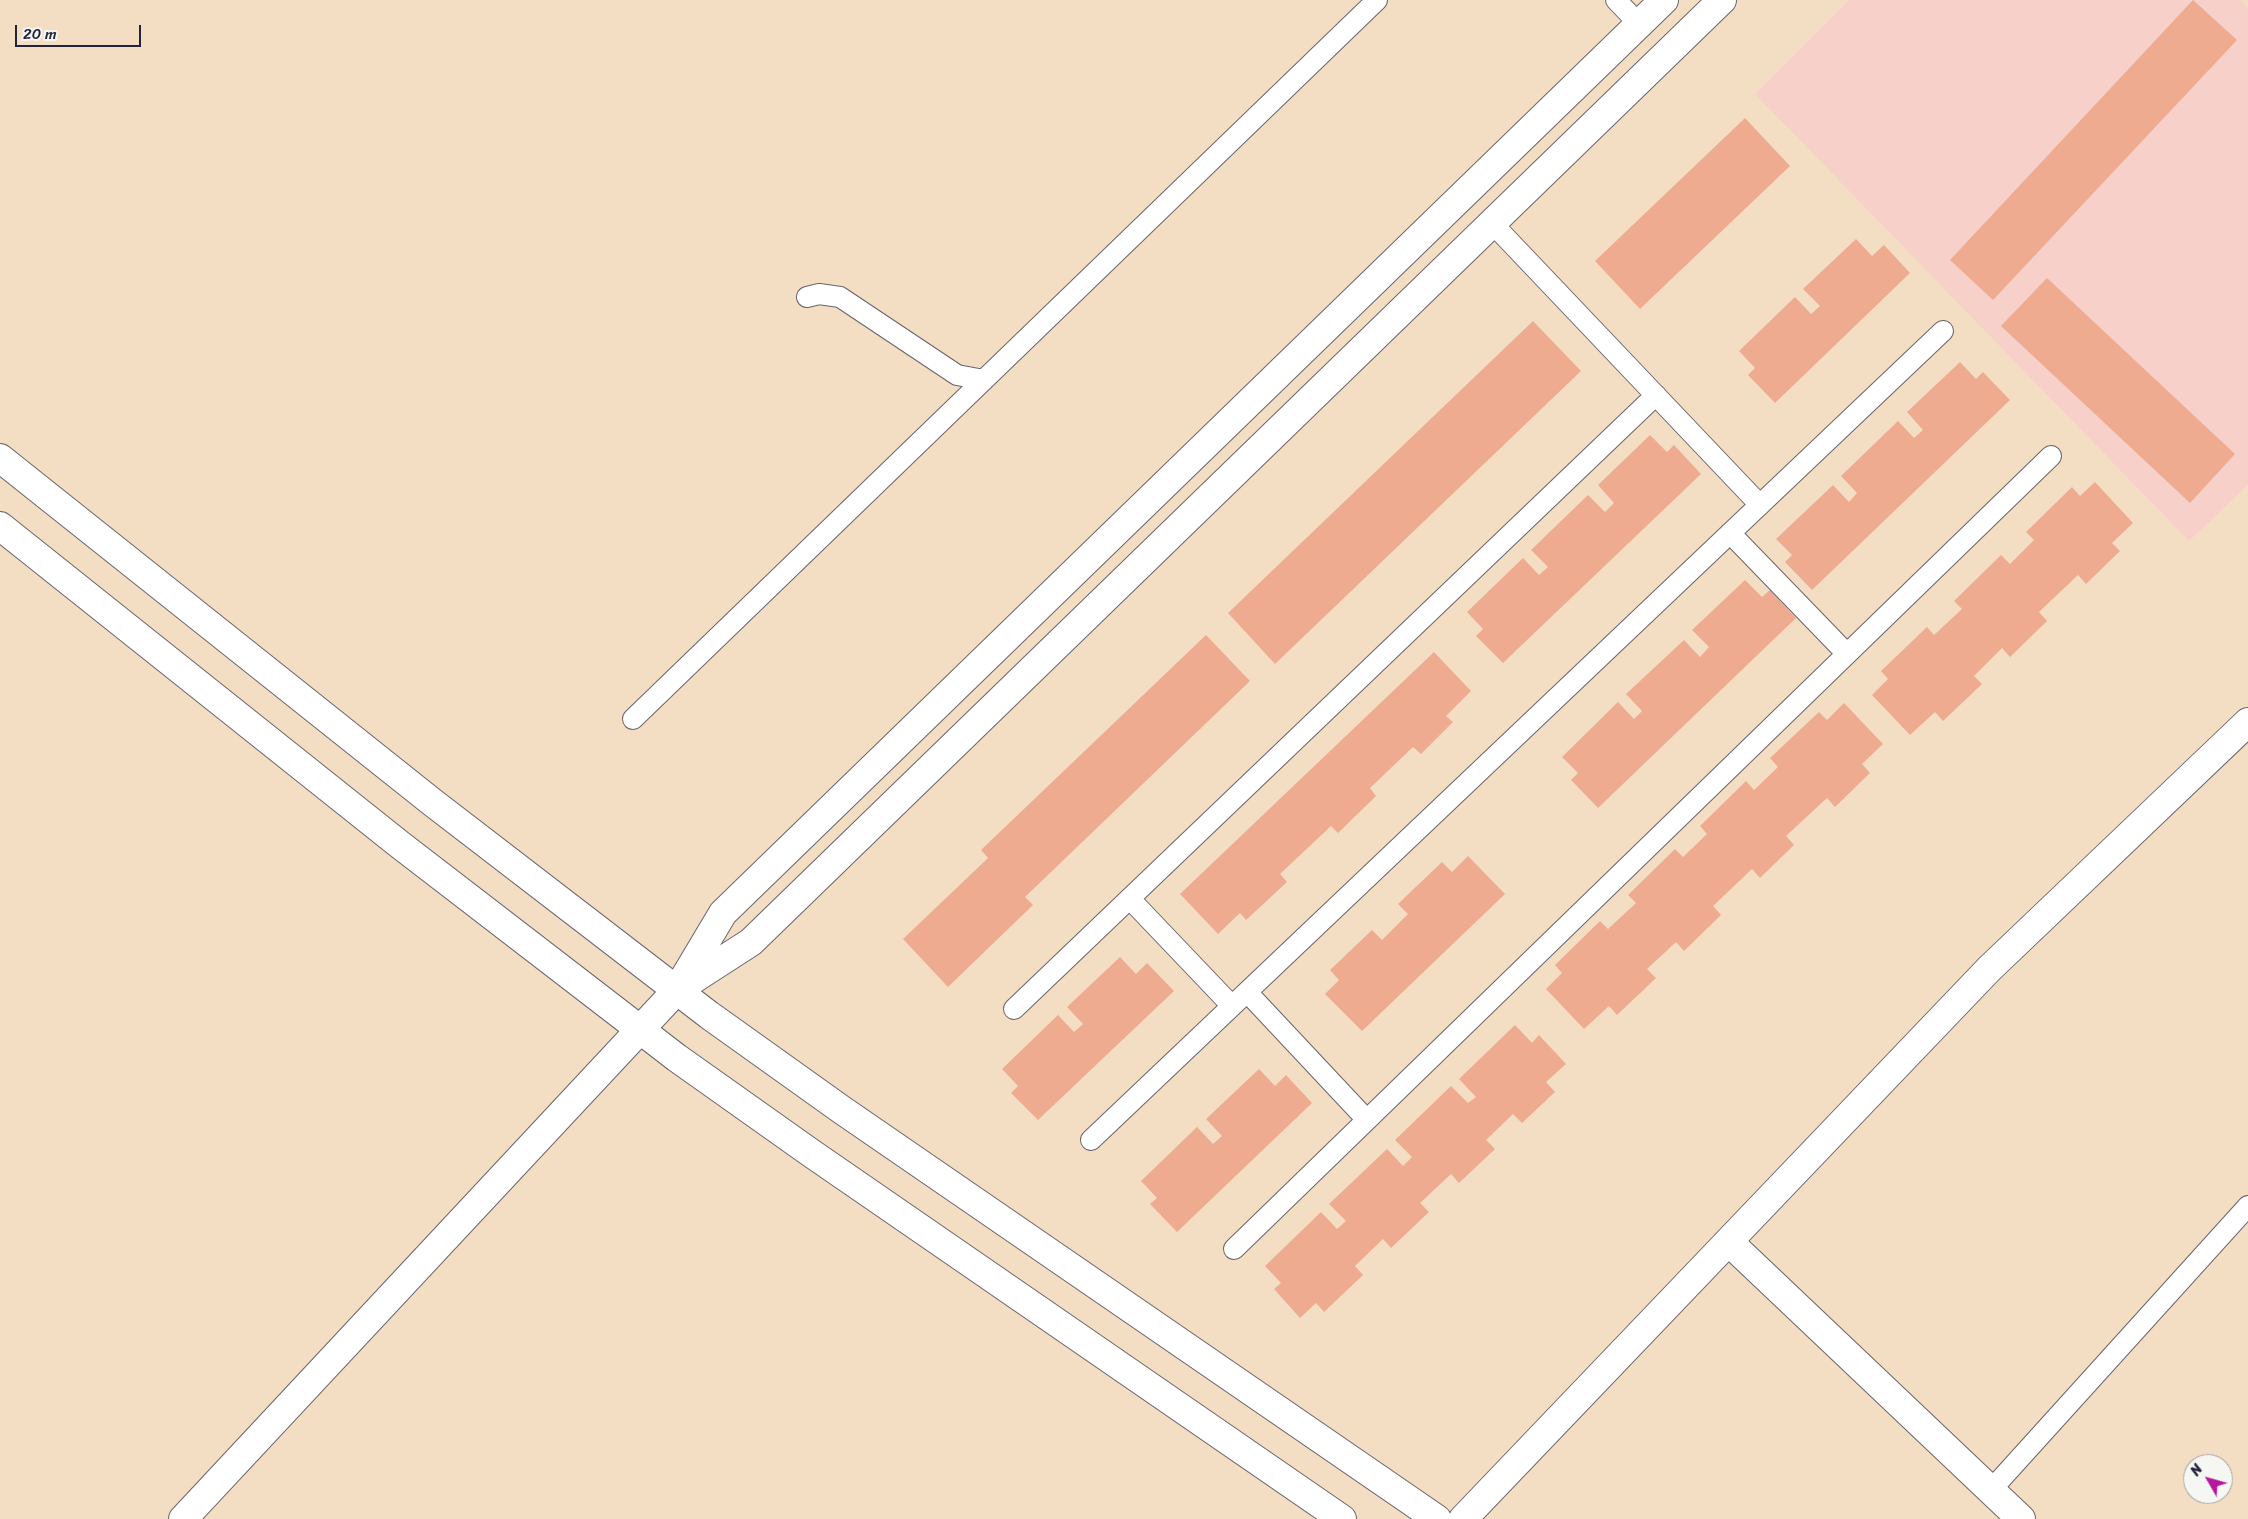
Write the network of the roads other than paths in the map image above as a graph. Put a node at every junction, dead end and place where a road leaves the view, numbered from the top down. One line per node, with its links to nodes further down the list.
1 (1377, 0): 9 (lane)
2 (1616, 0): 5 (lane)
3 (1664, 0): 5 (street)
4 (1722, 0): 6 (street)
5 (1639, 24): 20 (street)
6 (1492, 223): 10 (lane); 20 (street)
7 (806, 296): 9 (lane)
8 (1943, 331): 13 (lane)
9 (984, 380): 17 (lane)
10 (1656, 395): 13 (lane); 19 (lane)
11 (2051, 456): 16 (lane)
12 (0, 458): 20 (street)
13 (1760, 505): 15 (lane)
14 (0, 526): 24 (street)
15 (1730, 533): 16 (lane); 21 (lane)
16 (1847, 654): 25 (lane)
17 (633, 719)
18 (2248, 722): 28 (street)
19 (1130, 899): 22 (lane); 23 (lane)
20 (677, 990): 24 (street); 33 (street)
21 (1247, 992): 22 (lane); 25 (lane)
22 (1232, 1006): 26 (lane)
23 (1014, 1009)
24 (642, 1030): 31 (street); 32 (street)
25 (1367, 1120): 29 (lane)
26 (1091, 1140)
27 (2248, 1206): 30 (lane)
28 (1729, 1242): 30 (street); 34 (street)
29 (1234, 1249)
30 (1991, 1490): 35 (street)
31 (183, 1519)
32 (1342, 1519)
33 (1437, 1519)
34 (1463, 1519)
35 (2021, 1519)

